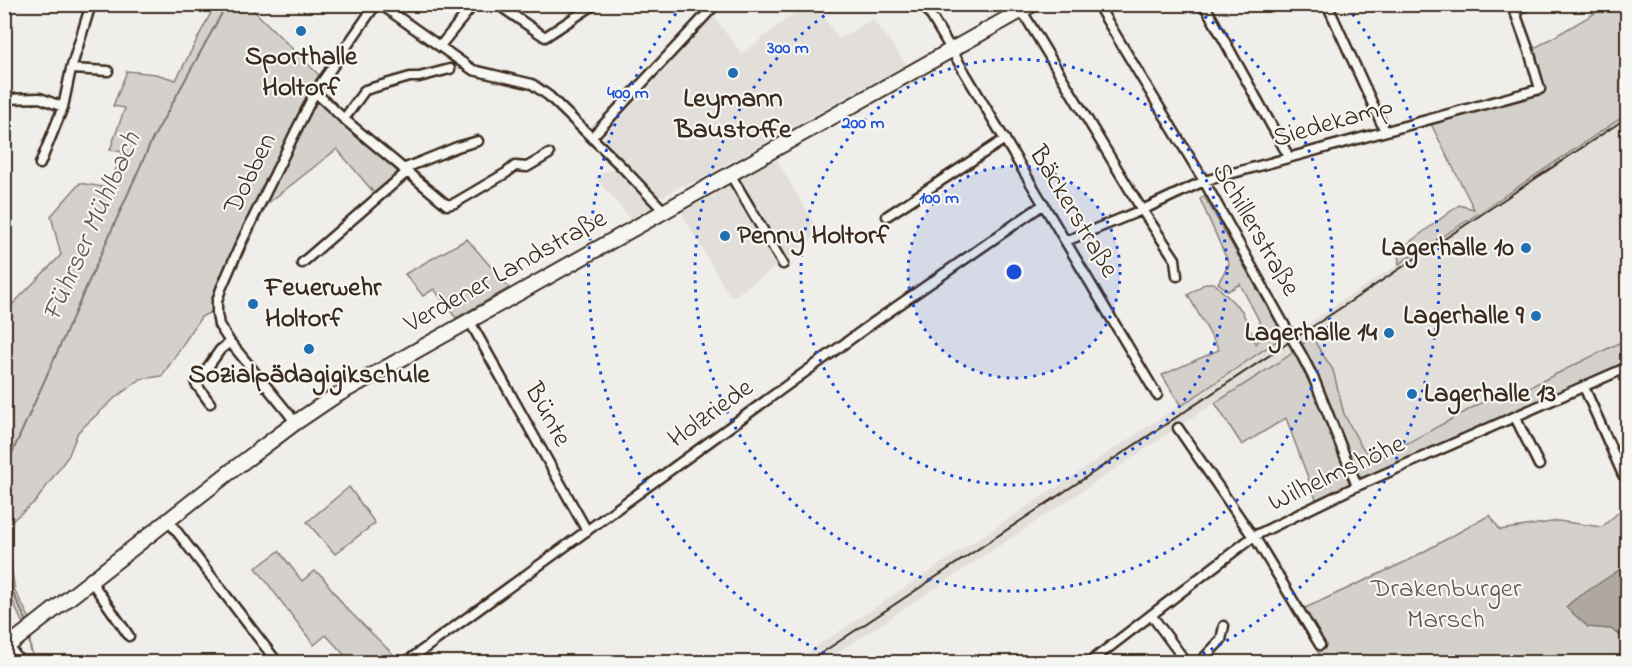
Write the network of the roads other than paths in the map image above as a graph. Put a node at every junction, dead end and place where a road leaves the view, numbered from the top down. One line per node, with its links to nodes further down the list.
1 (91, 4): 16 (street)
2 (378, 4): 14 (street); 19 (street, Dobben)
3 (474, 4): 14 (street)
4 (497, 4): 5 (street)
5 (595, 4)
6 (716, 4): 24 (street)
7 (924, 4): 15 (street, Bäckerstraße)
8 (1097, 4): 32 (street, Schillerstraße)
9 (1204, 4): 28 (street)
10 (1327, 4): 23 (street)
11 (1528, 4): 13 (street)
12 (1028, 8): 15 (main road, Verdener Landstraße); 34 (street)
13 (1513, 8): 23 (street, Siedekamp)
14 (440, 46): 24 (street)
15 (951, 51): 25 (street, Bäckerstraße); 31 (main road, Verdener Landstraße)
16 (71, 69): 18 (street); 21 (street)
17 (450, 69): 22 (street)
18 (108, 71)
19 (315, 92): 22 (street); 42 (street, Dobben)
20 (4, 99): 21 (street)
21 (63, 107): 29 (street)
22 (344, 119): 30 (street)
23 (1385, 130): 28 (street, Siedekamp)
24 (592, 138): 35 (street)
25 (1005, 139): 33 (street, Bäckerstraße); 36 (street)
26 (478, 141): 30 (street)
27 (549, 154): 30 (street)
28 (1289, 157): 32 (street, Siedekamp)
29 (40, 164)
30 (405, 171): 38 (street)
31 (730, 174): 35 (main road, Verdener Landstraße); 39 (street)
32 (1203, 180): 34 (street, Siedekamp); 52 (street, Schillerstraße, bridge)
33 (1044, 204): 37 (street, Bäckerstraße); 54 (street, Holzriede)
34 (1142, 210): 37 (street, Siedekamp); 40 (street)
35 (664, 211): 41 (main road, Verdener Landstraße)
36 (887, 216)
37 (1066, 241): 45 (street, Bäckerstraße)
38 (302, 263)
39 (783, 264)
40 (1177, 276)
41 (469, 320): 48 (main road, Verdener Landstraße); 54 (street, Bünte)
42 (230, 342): 46 (street); 48 (street, Dobben)
43 (1628, 367): 44 (street, Wilhelmshöhe)
44 (1584, 387): 47 (street, Wilhelmshöhe); 51 (street)
45 (1157, 396)
46 (210, 403)
47 (1515, 417): 50 (street); 52 (street, Wilhelmshöhe)
48 (295, 423): 53 (main road, Verdener Landstraße)
49 (1179, 428): 55 (street)
50 (1539, 465)
51 (1623, 475)
52 (1357, 486): 55 (street, Wilhelmshöhe)
53 (168, 520): 56 (main road, Verdener Landstraße); 63 (street)
54 (587, 531): 64 (street, Holzriede)
55 (1254, 536): 57 (street, Wilhelmshöhe); 61 (street)
56 (91, 581): 59 (street); 60 (main road, Verdener Landstraße)
57 (1152, 616): 65 (street, Wilhelmshöhe); 66 (street)
58 (1224, 626): 67 (street)
59 (129, 636)
60 (6, 644): 62 (street)
61 (1320, 645)
62 (20, 663)
63 (277, 663)
64 (406, 663)
65 (1090, 663)
66 (1186, 663)
67 (1200, 663)

